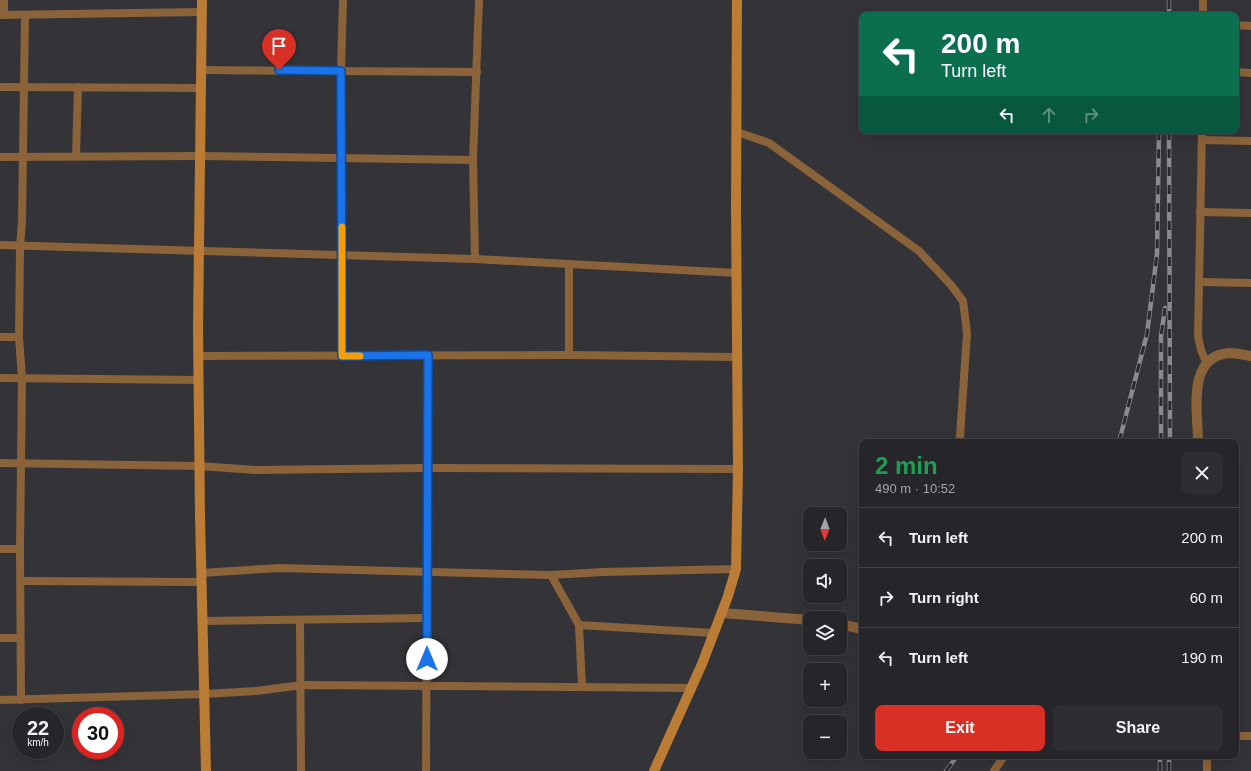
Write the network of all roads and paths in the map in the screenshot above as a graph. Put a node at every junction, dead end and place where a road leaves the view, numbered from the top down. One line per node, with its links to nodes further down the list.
1 (4, 0): 9 (street)
2 (202, 0): 7 (main road)
3 (343, 0): 14 (street)
4 (478, 0): 15 (street)
5 (737, 0): 22 (main road)
6 (1203, 0): 8 (street)
7 (202, 12): 10 (street); 13 (main road)
8 (1203, 12)
9 (2, 15): 10 (street)
10 (25, 15): 18 (street)
11 (1239, 25): 12 (street)
12 (1251, 26)
13 (201, 70): 14 (street); 21 (main road)
14 (341, 71): 15 (street); 30 (street)
15 (477, 72): 31 (street)
16 (1239, 72): 17 (street)
17 (1251, 73)
18 (23, 86): 19 (street); 20 (street); 29 (street)
19 (0, 87)
20 (78, 87): 21 (street); 26 (street)
21 (201, 88): 27 (main road)
22 (737, 132): 40 (main road); 55 (street)
23 (1202, 134): 24 (street)
24 (1202, 140): 25 (street); 32 (street)
25 (1251, 141)
26 (76, 156): 27 (street); 29 (street)
27 (200, 156): 30 (street); 36 (main road)
28 (0, 157): 29 (street)
29 (22, 157): 35 (street)
30 (342, 158): 31 (street); 37 (street)
31 (473, 160): 38 (street)
32 (1200, 212): 33 (street); 41 (street)
33 (1251, 214)
34 (0, 245): 35 (street)
35 (20, 247): 36 (street); 44 (street)
36 (198, 251): 37 (street); 46 (main road)
37 (341, 256): 38 (street); 47 (street)
38 (475, 259): 39 (street)
39 (570, 264): 40 (street); 48 (street)
40 (737, 273): 50 (main road)
41 (1200, 282): 42 (street); 51 (street)
42 (1251, 283)
43 (0, 337): 44 (street)
44 (19, 337): 53 (street)
45 (428, 355): 47 (street); 48 (street); 60 (street)
46 (198, 356): 47 (street); 54 (main road)
47 (342, 356)
48 (570, 356): 50 (street)
49 (1251, 356): 51 (street)
50 (737, 357): 61 (main road)
51 (1206, 362): 56 (street)
52 (0, 378): 53 (street)
53 (22, 378): 54 (street); 58 (street)
54 (198, 380): 59 (main road)
55 (960, 437)
56 (1198, 439)
57 (0, 463): 58 (street)
58 (20, 463): 59 (street); 63 (street)
59 (200, 466): 60 (street); 67 (main road)
60 (427, 468): 61 (street); 65 (street)
61 (738, 469): 64 (main road)
62 (0, 549): 63 (street)
63 (20, 549): 68 (street)
64 (736, 569): 66 (street); 69 (main road)
65 (428, 571): 66 (street); 67 (street); 70 (street)
66 (551, 575): 74 (street)
67 (202, 577): 68 (street); 73 (main road)
68 (21, 582): 79 (street)
69 (722, 613): 71 (street); 77 (main road)
70 (428, 618): 72 (street); 81 (street)
71 (803, 619)
72 (300, 620): 73 (street); 80 (street)
73 (203, 621): 84 (main road)
74 (579, 625): 77 (street); 82 (street)
75 (847, 626): 76 (street)
76 (859, 628)
77 (714, 633): 83 (main road)
78 (0, 638): 79 (street)
79 (20, 638): 86 (street)
80 (302, 685): 81 (street); 84 (street); 92 (street)
81 (427, 686): 82 (street); 93 (street)
82 (582, 686): 83 (street)
83 (692, 688): 94 (main road)
84 (205, 694): 86 (street); 91 (main road)
85 (0, 700): 86 (street)
86 (21, 700)
87 (1239, 736): 88 (street)
88 (1251, 736)
89 (1002, 759): 95 (street)
90 (1207, 759): 96 (street)
91 (206, 771)
92 (301, 771)
93 (426, 771)
94 (654, 771)
95 (994, 771)
96 (1207, 771)

